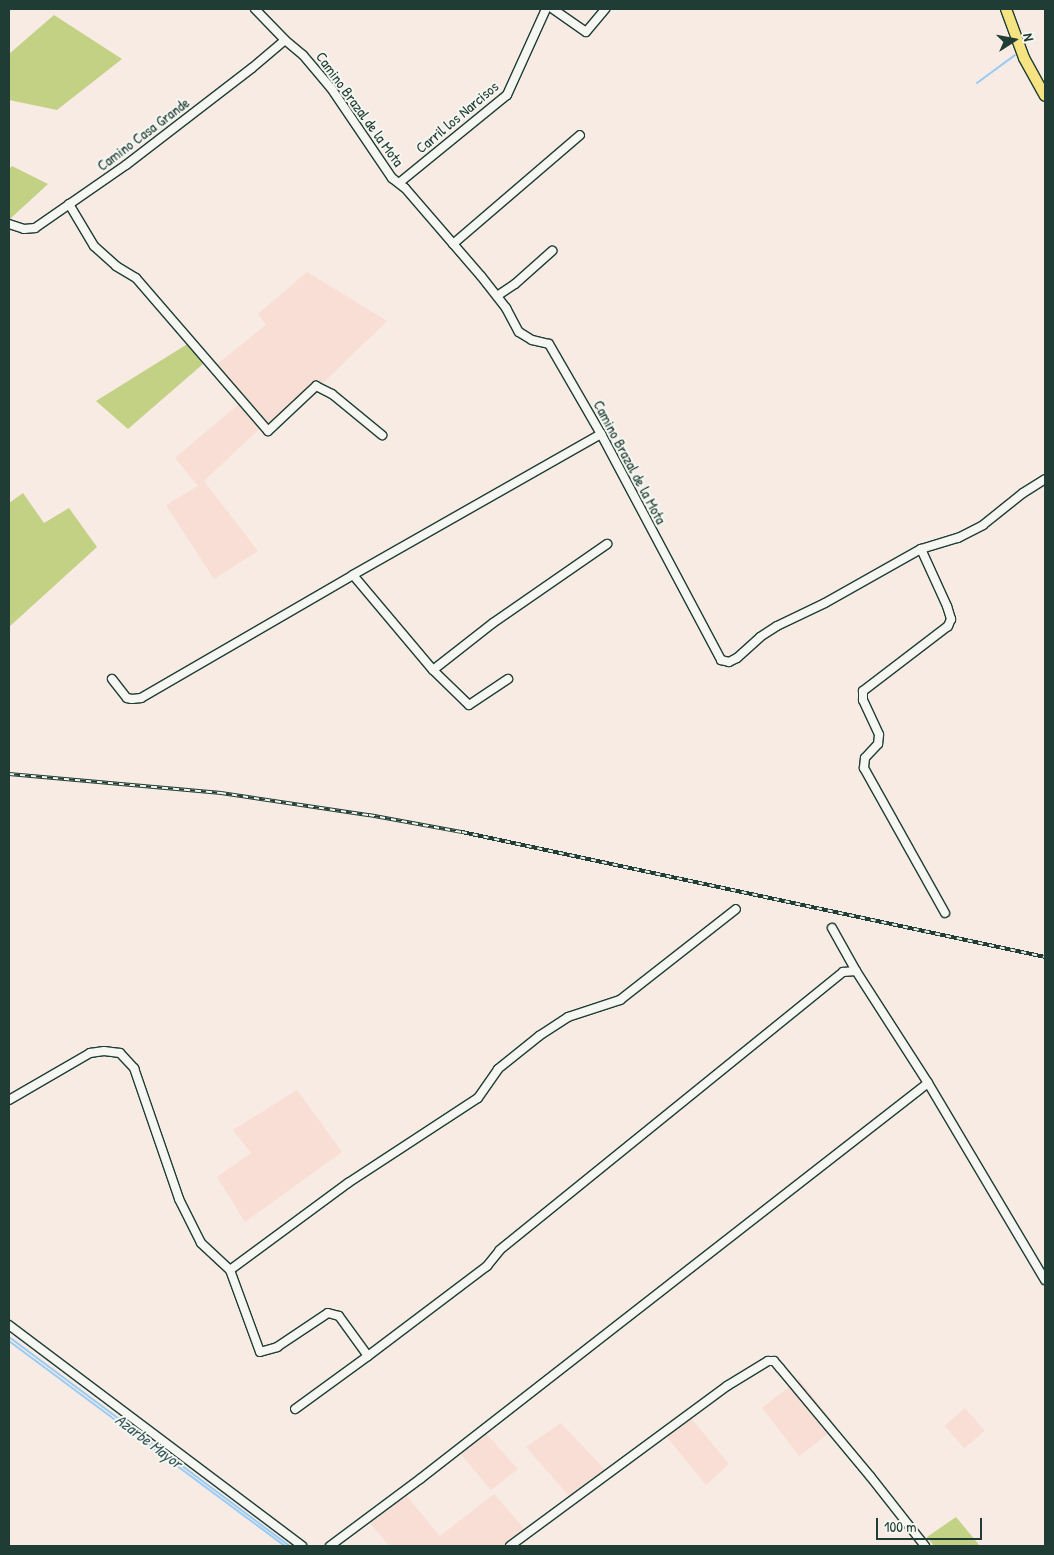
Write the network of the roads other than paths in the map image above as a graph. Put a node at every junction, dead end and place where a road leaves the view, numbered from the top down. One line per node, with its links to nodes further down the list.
1 (255, 9): 6 (street, Camino Brazal de la Mota)
2 (546, 9): 9 (street, Carril los Narcisos)
3 (553, 9): 4 (street)
4 (605, 9)
5 (1006, 9): 7 (main road)
6 (285, 40): 9 (street, Camino Brazal de la Mota); 10 (street, Camino Casa Grande)
7 (1045, 96)
8 (580, 134): 12 (street)
9 (399, 183): 12 (street, Camino Brazal de la Mota)
10 (70, 204): 11 (street, Camino Casa Grande); 16 (street)
11 (9, 224)
12 (453, 244): 14 (street, Camino Brazal de la Mota)
13 (552, 251): 14 (street)
14 (497, 296): 15 (street, Camino Brazal de la Mota)
15 (601, 434): 19 (street, Camino Brazal de la Mota); 20 (street)
16 (382, 435)
17 (1045, 480): 19 (street, Camino Brazal de la Mota)
18 (607, 544): 21 (street)
19 (921, 549): 25 (street)
20 (353, 575): 21 (street); 22 (street)
21 (433, 670): 23 (street)
22 (112, 679)
23 (508, 679)
24 (736, 909): 30 (street)
25 (945, 913)
26 (832, 928): 27 (street)
27 (856, 971): 28 (street); 33 (street)
28 (928, 1083): 31 (street); 36 (street)
29 (9, 1100): 30 (street)
30 (230, 1270): 33 (street)
31 (1045, 1280)
32 (9, 1325): 35 (street)
33 (368, 1356): 34 (street)
34 (295, 1409)
35 (302, 1546)
36 (330, 1546)
37 (510, 1546): 38 (street)
38 (924, 1546)

